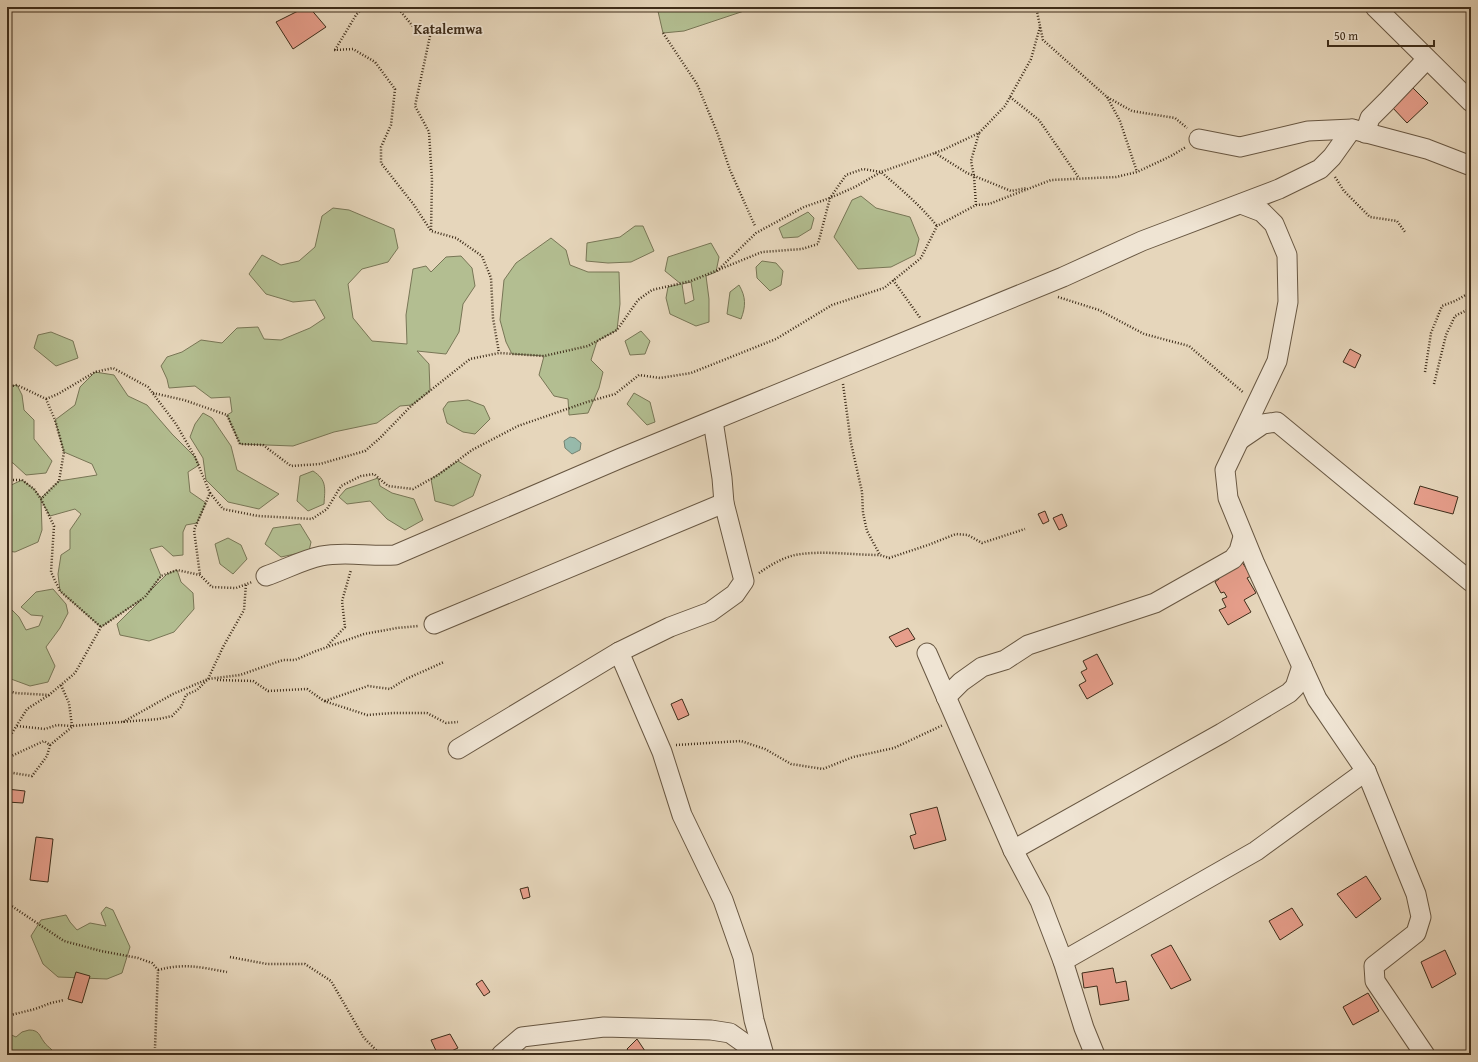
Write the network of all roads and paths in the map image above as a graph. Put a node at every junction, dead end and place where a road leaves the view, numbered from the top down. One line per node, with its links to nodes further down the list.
1 (363, 7): 31 (path)
2 (397, 7): 7 (path)
3 (1036, 7): 5 (path)
4 (1375, 7): 9 (street)
5 (1040, 27): 10 (path); 11 (path)
6 (663, 33): 29 (path)
7 (420, 35)
8 (430, 36): 31 (path)
9 (1427, 59): 12 (street); 13 (street)
10 (1010, 96): 14 (path); 22 (path)
11 (1106, 97): 15 (path); 20 (path)
12 (1471, 102)
13 (1359, 131): 15 (street); 17 (street); 18 (street)
14 (979, 133): 16 (path); 21 (path)
15 (1199, 138): 20 (path)
16 (935, 152): 19 (path); 21 (path)
17 (1327, 162): 24 (street); 32 (path)
18 (1471, 166)
19 (881, 172): 25 (path); 25 (path); 30 (path)
20 (1137, 172): 22 (path)
21 (974, 176): 23 (path); 27 (path)
22 (1079, 178): 23 (path)
23 (1032, 187): 27 (path)
24 (1273, 191): 26 (street); 28 (street)
25 (830, 198): 33 (path); 33 (path)
26 (1241, 204): 28 (street); 35 (street)
27 (976, 205): 30 (path)
28 (1268, 218): 46 (street)
29 (755, 226)
30 (937, 226): 34 (path)
31 (431, 231): 39 (path)
32 (1405, 232)
33 (716, 272): 39 (path)
34 (893, 280): 38 (path); 50 (path)
35 (1031, 290): 38 (street); 46 (path)
36 (1471, 292): 41 (path)
37 (1471, 308): 42 (path)
38 (930, 332): 40 (street)
39 (499, 353): 44 (path)
40 (843, 367): 47 (street); 55 (path)
41 (1425, 372)
42 (1434, 384)
43 (7, 387): 45 (path)
44 (153, 393): 45 (path); 50 (path)
45 (46, 399): 51 (path)
46 (1257, 403): 48 (street)
47 (714, 421): 52 (street); 60 (street)
48 (1239, 440): 54 (street); 62 (street)
49 (7, 480): 51 (path)
50 (210, 494): 59 (path)
51 (41, 499): 65 (path)
52 (724, 503): 61 (street); 64 (street)
53 (1025, 529): 55 (path)
54 (1243, 537): 56 (street); 57 (street)
55 (880, 555): 61 (path)
56 (1233, 559): 57 (street); 76 (street)
57 (1255, 564): 70 (street)
58 (351, 570): 66 (path)
59 (200, 575): 63 (path); 65 (path)
60 (266, 576): 63 (path)
61 (744, 581): 67 (street)
62 (1471, 582)
63 (246, 584): 71 (path)
64 (434, 624): 66 (path)
65 (101, 627): 72 (path)
66 (326, 647): 71 (path)
67 (619, 652): 86 (street); 87 (street)
68 (927, 653): 76 (street)
69 (444, 662): 78 (path)
70 (1302, 666): 74 (street); 77 (street)
71 (208, 679): 78 (path); 80 (path); 80 (path)
72 (61, 685): 75 (path); 83 (path)
73 (7, 690): 75 (path)
74 (1289, 693): 77 (street); 91 (street)
75 (49, 695): 82 (path)
76 (946, 697): 79 (street)
77 (1317, 698): 89 (street)
78 (324, 702): 81 (path)
79 (955, 718): 86 (path); 91 (street)
80 (124, 722): 83 (path)
81 (458, 722)
82 (17, 726): 83 (path); 84 (path)
83 (72, 726): 85 (path)
84 (7, 741)
85 (50, 745): 88 (path); 90 (path)
86 (660, 747): 103 (street)
87 (458, 749)
88 (7, 758)
89 (1366, 771): 94 (street); 105 (street)
90 (7, 772)
91 (1013, 850): 94 (street)
92 (7, 903): 95 (path)
93 (230, 957): 100 (path)
94 (1063, 961): 104 (street)
95 (158, 970): 96 (path); 99 (path)
96 (227, 972)
97 (64, 1000): 98 (path)
98 (7, 1016)
99 (156, 1048)
100 (381, 1055)
101 (501, 1055): 102 (street)
102 (761, 1055)
103 (764, 1055)
104 (1095, 1055)
105 (1425, 1055)

